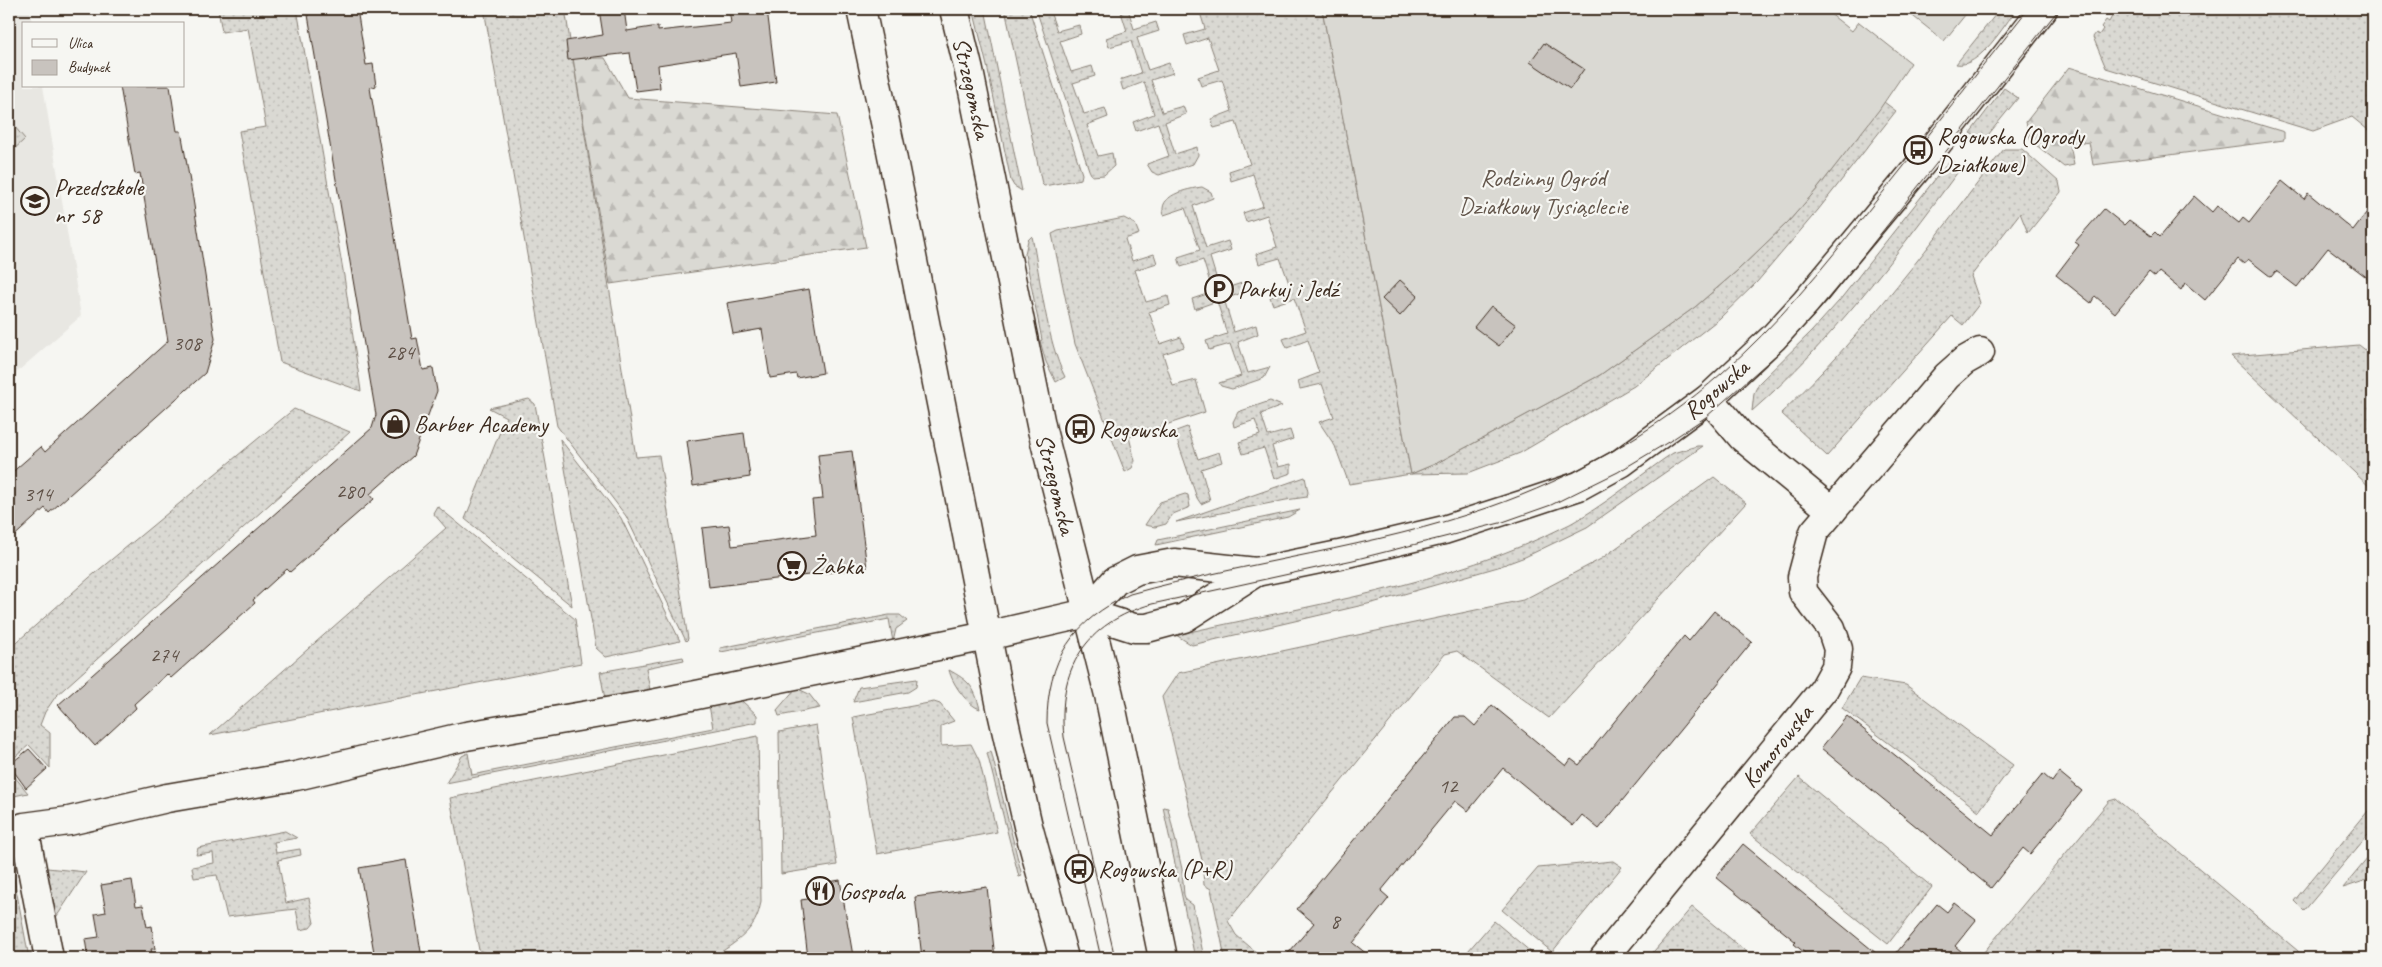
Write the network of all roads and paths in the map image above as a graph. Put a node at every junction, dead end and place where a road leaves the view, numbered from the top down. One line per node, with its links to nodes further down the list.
1 (861, 9): 9 (street)
2 (954, 9): 8 (street, Strzegomska)
3 (2043, 9): 5 (street, Rogowska)
4 (1980, 352): 6 (street, Komorowska)
5 (1710, 398): 6 (street); 7 (street, Rogowska)
6 (1832, 511): 13 (street, Komorowska)
7 (1256, 572): 8 (street, Rogowska); 8 (street, Rogowska)
8 (1087, 613): 9 (street); 12 (street, Strzegomska)
9 (987, 636): 10 (street); 11 (street)
10 (49, 958)
11 (1064, 958)
12 (1163, 958)
13 (1604, 958)

